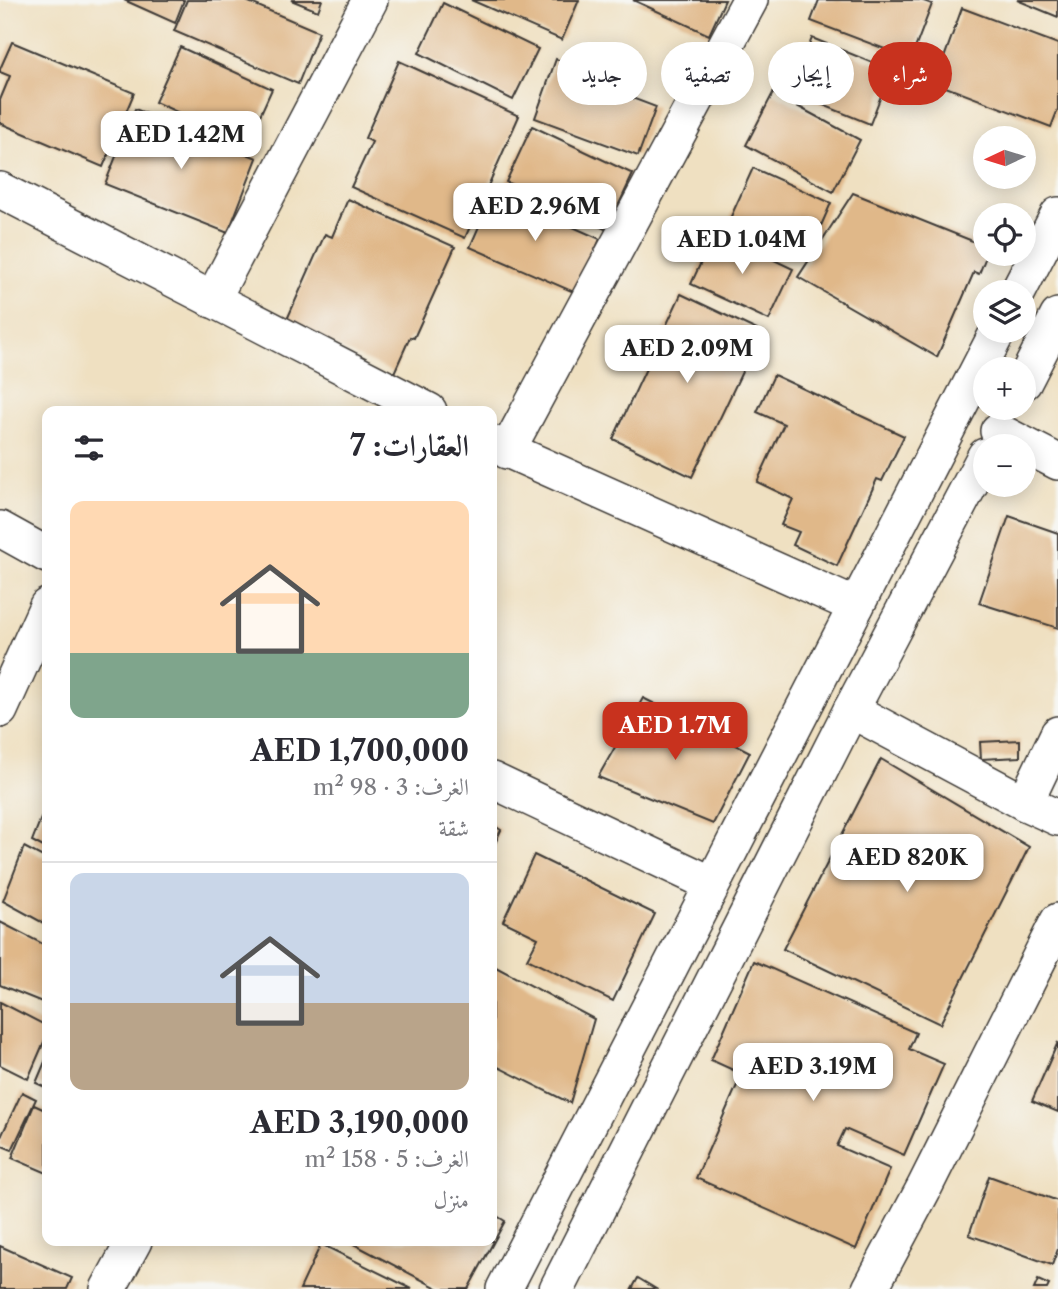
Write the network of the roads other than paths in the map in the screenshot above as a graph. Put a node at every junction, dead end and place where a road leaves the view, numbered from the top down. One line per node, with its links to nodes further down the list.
1 (370, 0): 6 (street)
2 (750, 0): 11 (street)
3 (3, 198): 6 (street)
4 (1058, 215): 5 (street)
5 (1024, 280)
6 (212, 300): 10 (street)
7 (1058, 316): 9 (street)
8 (992, 343): 17 (street)
9 (1036, 359)
10 (419, 406)
11 (499, 447): 17 (street)
12 (1036, 452): 13 (street)
13 (1058, 462)
14 (973, 479): 20 (street)
15 (0, 529): 16 (street)
16 (42, 552)
17 (856, 606): 25 (street)
18 (42, 617): 19 (street)
19 (0, 710)
20 (851, 710): 23 (street); 30 (street)
21 (1054, 755): 23 (street)
22 (497, 781): 25 (street)
23 (1025, 803): 24 (street)
24 (1058, 818)
25 (712, 884): 29 (street)
26 (1058, 921): 31 (street)
27 (131, 1246): 28 (street)
28 (108, 1289)
29 (504, 1289)
30 (557, 1289)
31 (870, 1289)

